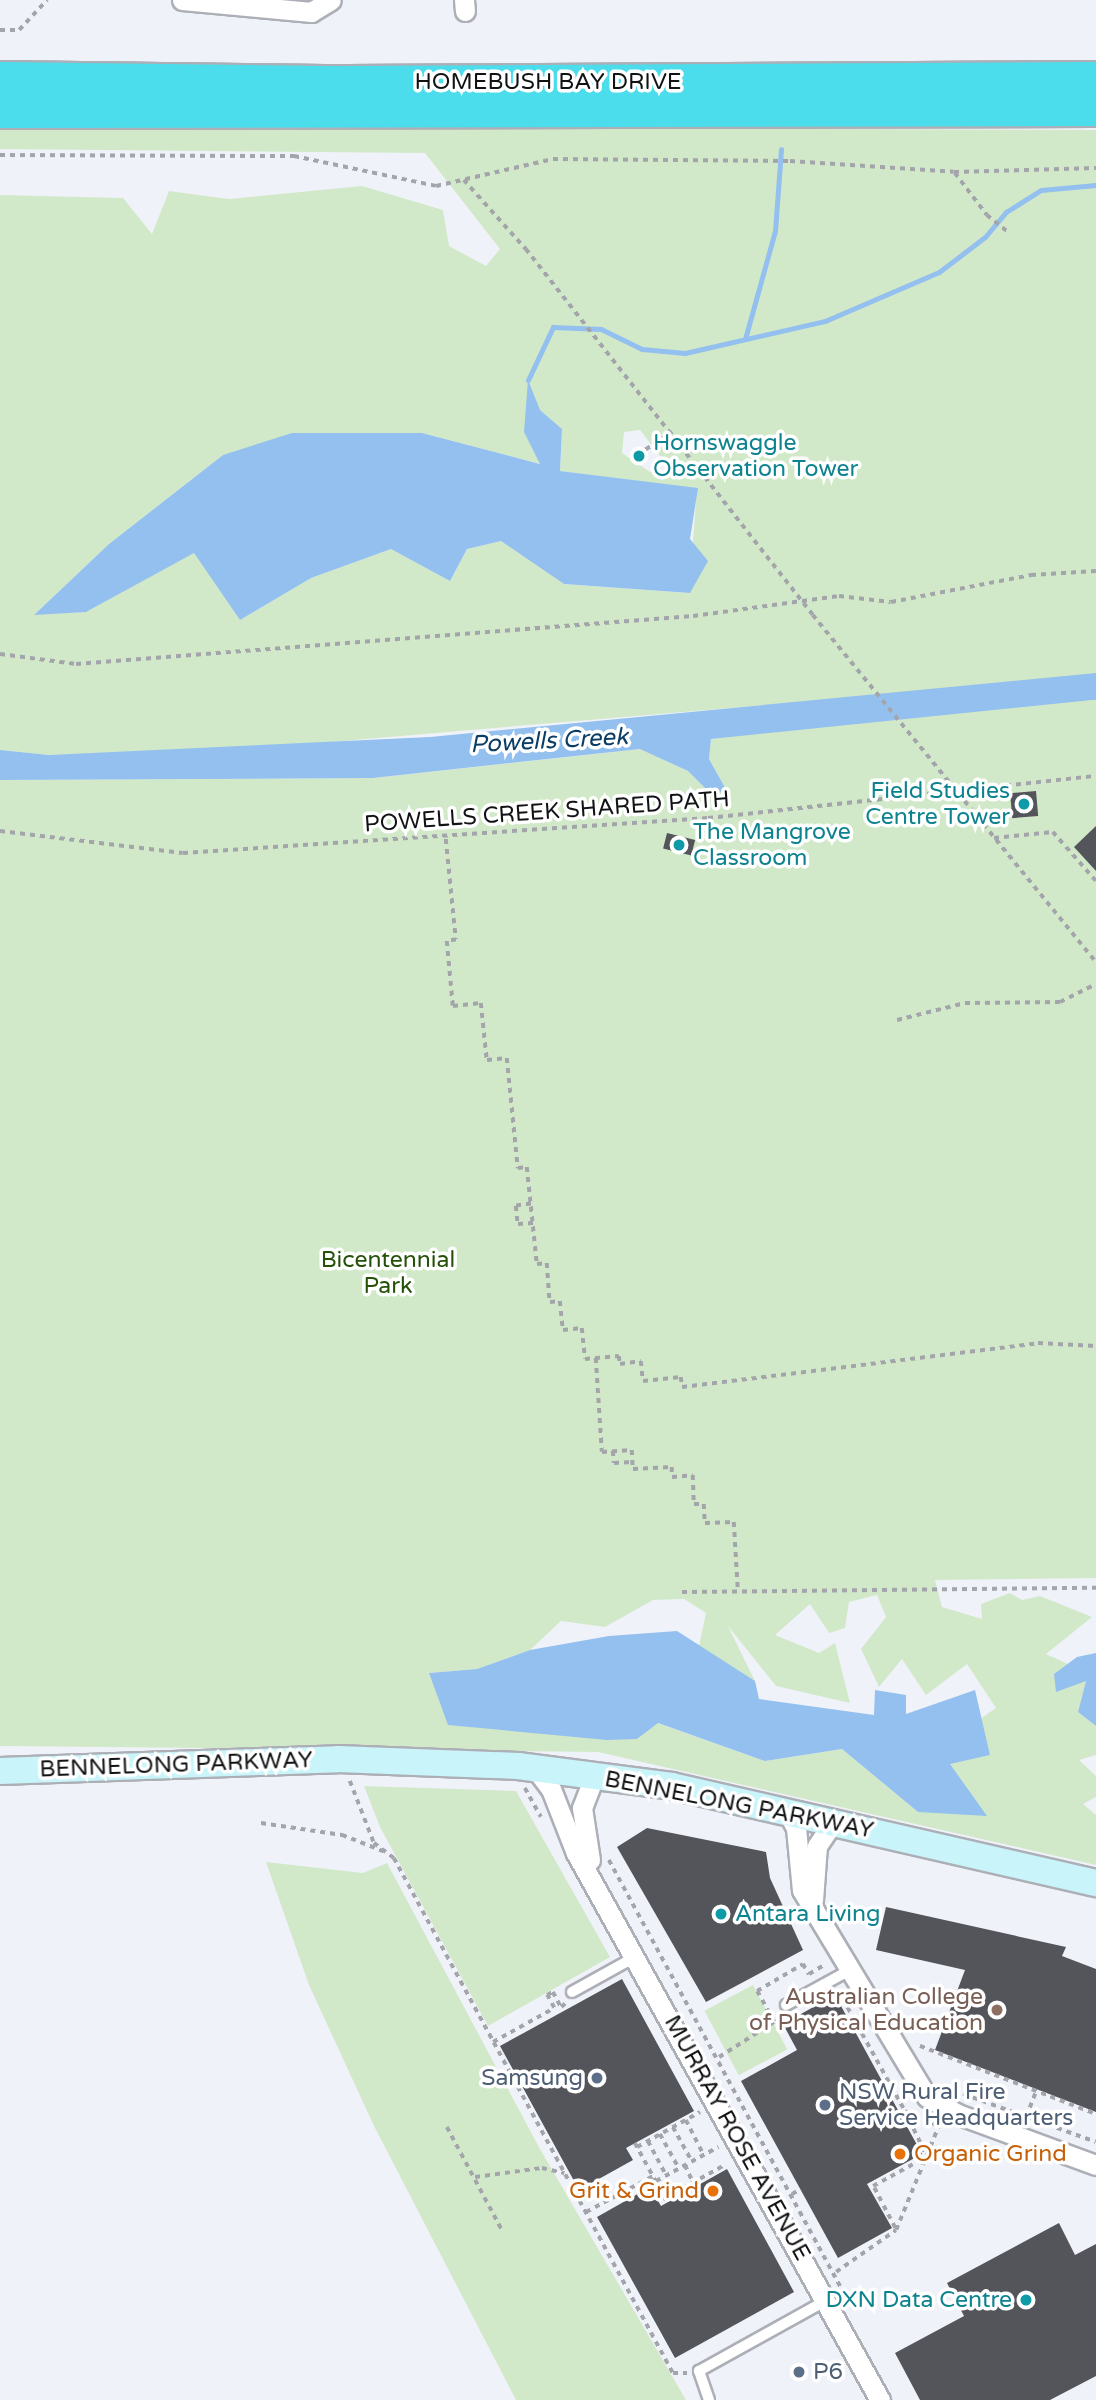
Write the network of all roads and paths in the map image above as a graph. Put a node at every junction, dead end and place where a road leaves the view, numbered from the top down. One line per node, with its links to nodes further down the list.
1 (47, 0): 4 (path)
2 (181, 0): 3 (street)
3 (331, 0)
4 (0, 30)
5 (0, 61): 8 (highway)
6 (0, 79): 8 (highway, HOMEBUSH BAY DRIVE)
7 (1096, 79): 8 (highway, HOMEBUSH BAY DRIVE)
8 (345, 83)
9 (1096, 108): 10 (highway, HOMEBUSH BAY DRIVE)
10 (0, 110)
11 (0, 155): 14 (path)
12 (1096, 168): 13 (path)
13 (954, 172): 14 (path); 15 (path)
14 (464, 180): 16 (path)
15 (1007, 231)
16 (672, 432): 17 (path); 19 (path)
17 (641, 456)
18 (1096, 571): 19 (path)
19 (805, 604): 20 (path); 22 (path)
20 (0, 654)
21 (1096, 776): 22 (path, POWELLS CREEK SHARED PATH)
22 (956, 791): 24 (path); 25 (path, POWELLS CREEK SHARED PATH)
23 (0, 831): 25 (path, POWELLS CREEK SHARED PATH)
24 (994, 838): 26 (path); 27 (path)
25 (446, 839): 30 (path)
26 (1096, 881)
27 (1096, 962)
28 (1096, 984): 29 (path)
29 (897, 1020)
30 (531, 1204): 31 (path); 31 (path)
31 (533, 1223): 33 (path)
32 (1096, 1346): 33 (path)
33 (596, 1358): 34 (path)
34 (613, 1451): 35 (path); 35 (path)
35 (632, 1462): 37 (path)
36 (1096, 1588): 37 (path)
37 (738, 1590): 38 (path)
38 (682, 1592)
39 (0, 1771): 41 (street, BENNELONG PARKWAY)
40 (594, 1776): 41 (street, BENNELONG PARKWAY); 46 (street, BENNELONG PARKWAY); 51 (street, MURRAY ROSE AVENUE)
41 (535, 1779): 45 (path); 51 (street, MURRAY ROSE AVENUE)
42 (350, 1781): 43 (path); 44 (path); 49 (path)
43 (337, 1782)
44 (364, 1782)
45 (512, 1788)
46 (787, 1811): 47 (street, BENNELONG PARKWAY); 53 (street)
47 (833, 1822): 52 (street, BENNELONG PARKWAY); 53 (street)
48 (261, 1823): 49 (path)
49 (390, 1854): 60 (path)
50 (606, 1854): 62 (path)
51 (593, 1878): 54 (street, MURRAY ROSE AVENUE)
52 (1096, 1883)
53 (813, 1900): 56 (street)
54 (638, 1956): 57 (lane); 98 (street, MURRAY ROSE AVENUE)
55 (824, 1965): 62 (path)
56 (852, 1968): 59 (lane); 83 (street)
57 (572, 1992)
58 (567, 2004): 60 (path)
59 (786, 2005)
60 (493, 2042): 86 (path)
61 (920, 2046): 64 (path)
62 (719, 2057): 93 (path)
63 (952, 2090): 68 (path)
64 (1037, 2090): 67 (path); 68 (path)
65 (702, 2111): 70 (path)
66 (905, 2111): 73 (path)
67 (1096, 2114)
68 (1026, 2117): 77 (path)
69 (941, 2118): 80 (path)
70 (686, 2120): 72 (path); 79 (path)
71 (447, 2127): 89 (path)
72 (673, 2127): 75 (path); 81 (path)
73 (914, 2127): 74 (path); 80 (path)
74 (909, 2130)
75 (660, 2134): 76 (path); 85 (path)
76 (648, 2141): 87 (path); 88 (path)
77 (1096, 2143)
78 (721, 2146): 79 (path)
79 (704, 2154): 81 (path)
80 (927, 2156): 96 (path); 96 (path)
81 (692, 2161): 82 (path)
82 (684, 2165): 85 (path); 91 (path)
83 (1096, 2165)
84 (723, 2166): 91 (path)
85 (679, 2168): 87 (path)
86 (565, 2175): 89 (path); 94 (path)
87 (666, 2175): 90 (path)
88 (653, 2176): 90 (path); 94 (path)
89 (474, 2178): 95 (path)
90 (656, 2181): 91 (path)
91 (693, 2182)
92 (800, 2189): 93 (path)
93 (792, 2194): 97 (path)
94 (586, 2213): 100 (path)
95 (502, 2230)
96 (897, 2230): 97 (path)
97 (835, 2273): 99 (path)
98 (827, 2300): 100 (lane); 102 (street, MURRAY ROSE AVENUE)
99 (858, 2320)
100 (699, 2371): 101 (lane)
101 (709, 2400)
102 (880, 2400)

